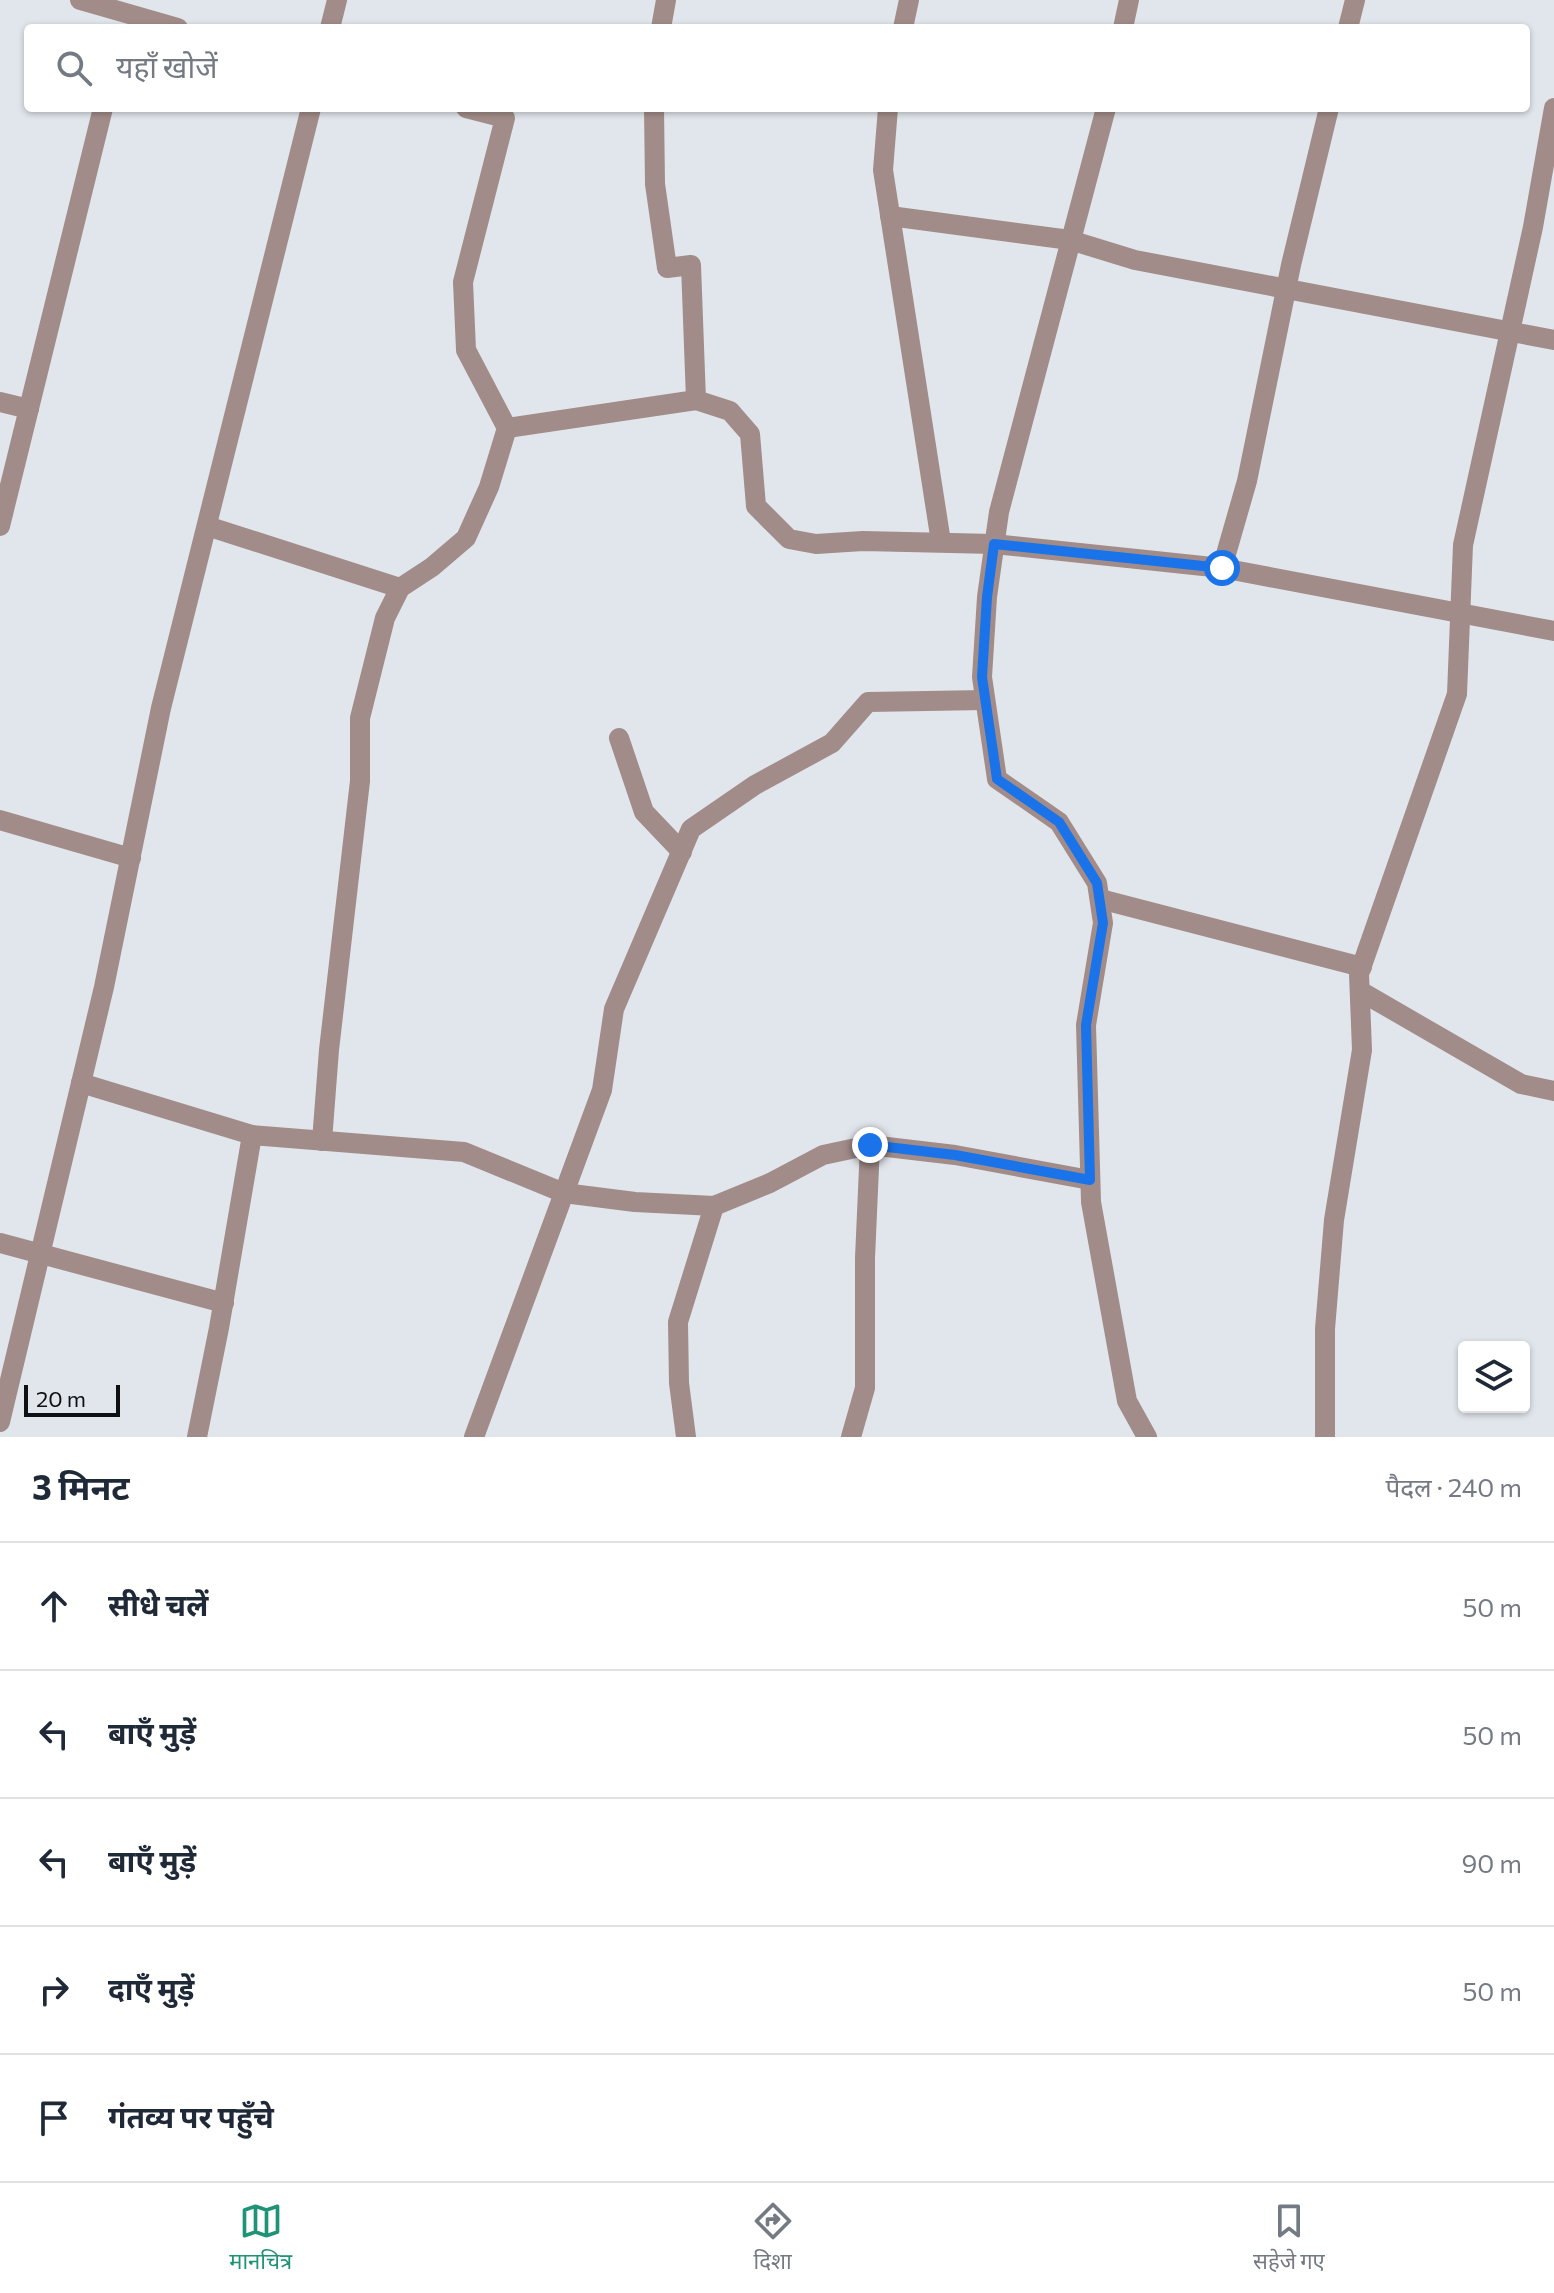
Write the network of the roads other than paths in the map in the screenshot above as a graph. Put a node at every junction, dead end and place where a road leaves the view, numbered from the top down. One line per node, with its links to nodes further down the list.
1 (80, 0): 7 (street)
2 (337, 0): 9 (street)
3 (666, 0): 10 (street)
4 (909, 0): 11 (street)
5 (1129, 0): 12 (street)
6 (1355, 0): 13 (street)
7 (126, 14): 8 (street)
8 (163, 24)
9 (331, 24)
10 (662, 24)
11 (904, 24)
12 (1124, 24)
13 (1349, 24)
14 (1554, 108): 25 (street)
15 (102, 112): 29 (street)
16 (310, 112): 32 (street)
17 (482, 112): 30 (street)
18 (654, 112): 27 (street)
19 (888, 112): 22 (street)
20 (1105, 112): 23 (street)
21 (1328, 112): 24 (street)
22 (890, 216): 23 (street); 33 (street)
23 (1070, 240): 24 (street); 34 (street)
24 (1287, 287): 25 (street); 35 (street)
25 (1510, 331): 26 (street); 37 (street)
26 (1554, 340)
27 (696, 400): 30 (street); 33 (street)
28 (0, 402): 29 (street)
29 (29, 409): 31 (street)
30 (507, 428): 36 (street)
31 (0, 526)
32 (207, 526): 36 (street); 43 (street)
33 (941, 542): 34 (street)
34 (994, 544): 35 (street); 39 (street)
35 (1222, 568): 37 (street)
36 (400, 588): 50 (street)
37 (1460, 612): 38 (street); 45 (street)
38 (1554, 631)
39 (985, 700): 42 (street); 44 (street)
40 (619, 738): 42 (street)
41 (0, 820): 43 (street)
42 (682, 852): 53 (street)
43 (131, 858): 47 (street)
44 (1100, 899): 45 (street); 52 (street)
45 (1362, 967): 46 (street)
46 (1360, 991): 48 (street); 64 (street)
47 (81, 1083): 49 (street); 56 (street)
48 (1554, 1091)
49 (252, 1135): 50 (street); 57 (street)
50 (322, 1141): 53 (street)
51 (870, 1145): 52 (street); 54 (street); 62 (street)
52 (1090, 1180): 63 (street)
53 (564, 1193): 54 (street); 60 (street)
54 (714, 1206): 61 (street)
55 (0, 1243): 56 (street)
56 (39, 1254): 57 (street); 58 (street)
57 (224, 1303): 59 (street)
58 (0, 1422)
59 (197, 1437)
60 (474, 1437)
61 (686, 1437)
62 (851, 1437)
63 (1147, 1437)
64 (1325, 1437)

